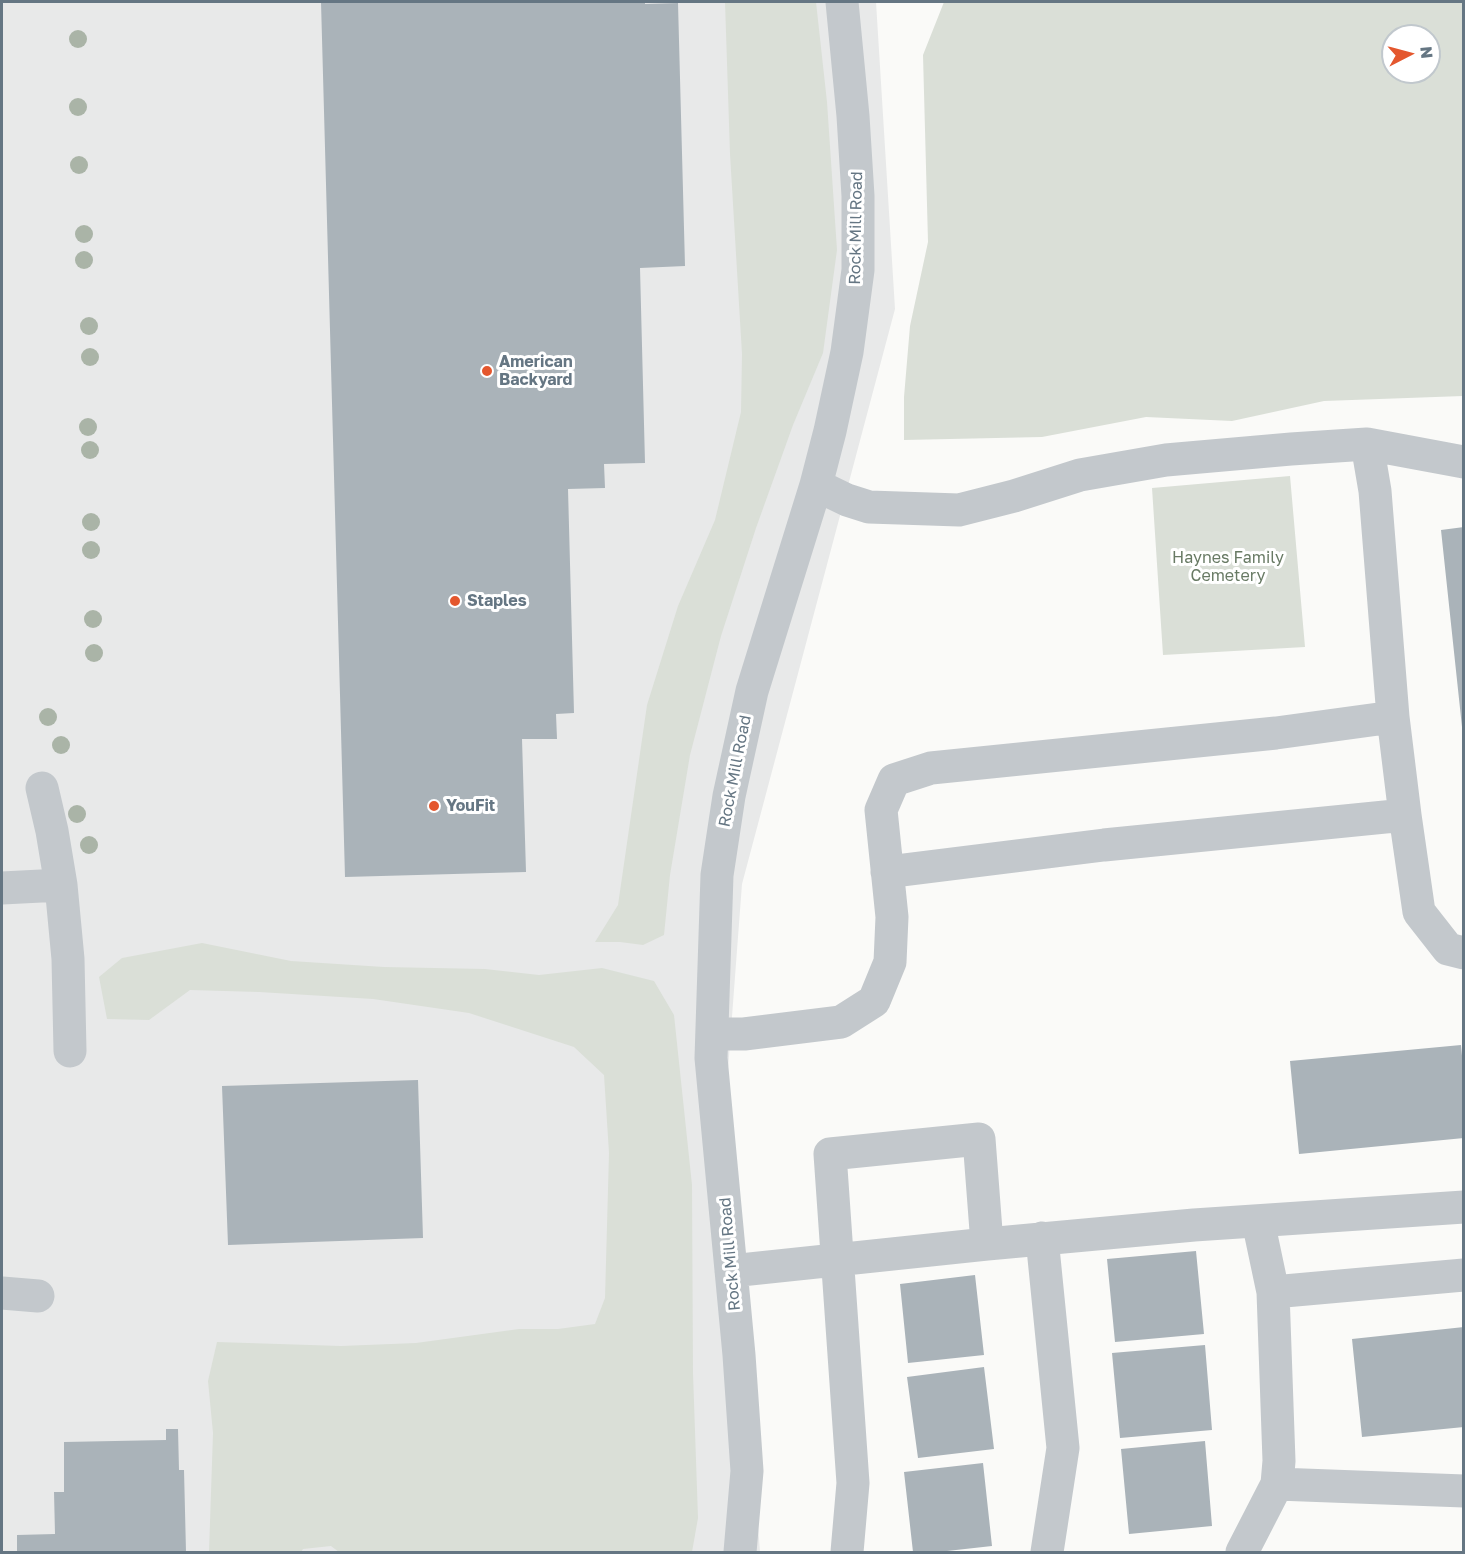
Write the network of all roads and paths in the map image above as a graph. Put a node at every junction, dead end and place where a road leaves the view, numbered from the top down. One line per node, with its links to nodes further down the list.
1 (842, 2): 4 (street, Rock Mill Road)
2 (1366, 444): 3 (street); 4 (street); 5 (street)
3 (1464, 462)
4 (816, 485): 12 (street, Rock Mill Road)
5 (1393, 717): 7 (street); 8 (street)
6 (42, 788): 9 (street)
7 (1406, 814): 8 (street); 11 (street)
8 (887, 872): 12 (street)
9 (61, 885): 10 (street); 13 (street)
10 (2, 888)
11 (1464, 953)
12 (712, 1034): 19 (street, Rock Mill Road)
13 (70, 1051)
14 (1464, 1207): 15 (street)
15 (1258, 1221): 16 (street); 21 (street)
16 (1042, 1238): 17 (street); 28 (street)
17 (987, 1244): 18 (street); 18 (street)
18 (838, 1259): 19 (street); 27 (street)
19 (731, 1270): 26 (street, Rock Mill Road)
20 (1464, 1275): 21 (street)
21 (1273, 1292): 24 (street)
22 (2, 1293): 23 (street)
23 (38, 1296)
24 (1277, 1484): 25 (street); 29 (street)
25 (1464, 1491)
26 (740, 1552)
27 (847, 1552)
28 (1047, 1552)
29 (1242, 1552)

